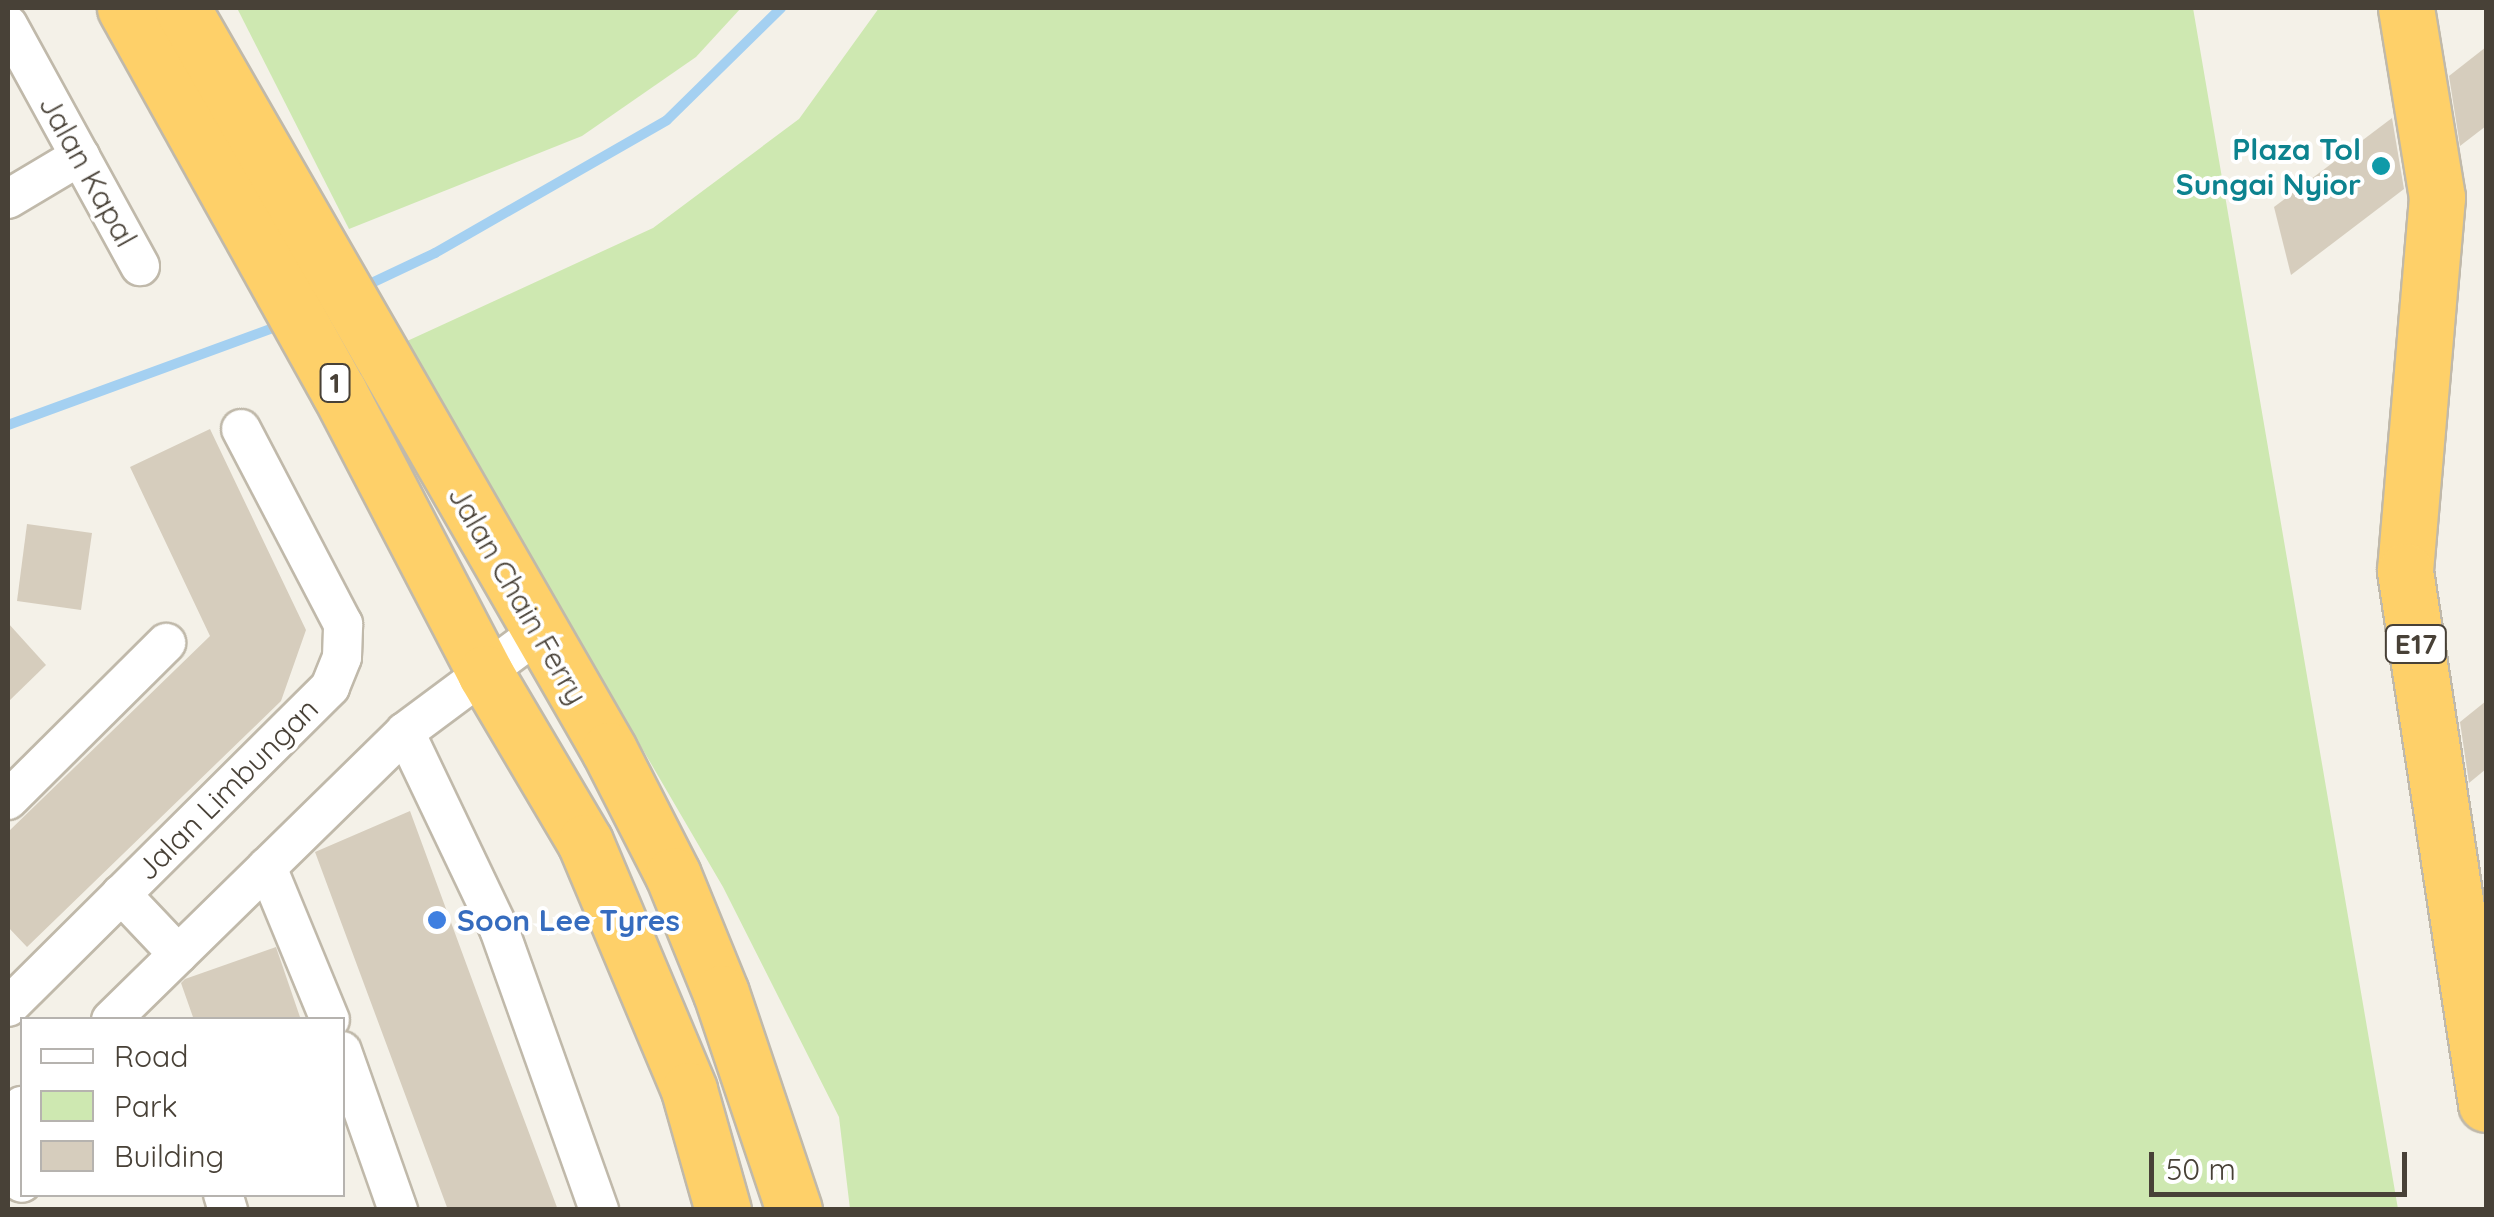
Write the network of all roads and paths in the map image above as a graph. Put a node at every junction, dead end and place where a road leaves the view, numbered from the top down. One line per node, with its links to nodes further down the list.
1 (125, 8): 7 (highway, Jalan Chain Ferry / 1)
2 (182, 8): 7 (highway, Jalan Chain Ferry / 1)
3 (2406, 8): 22 (highway, E17)
4 (12, 42): 5 (street, Jalan Kapal)
5 (80, 156): 6 (street); 8 (street, Jalan Kapal)
6 (8, 199)
7 (272, 219): 10 (highway, Jalan Chain Ferry / 1); 12 (highway, Jalan Chain Ferry / 1)
8 (140, 266)
9 (242, 429): 16 (street, Jalan Limbungan)
10 (538, 633): 12 (street); 28 (highway, Jalan Chain Ferry / 1)
11 (166, 644): 14 (street)
12 (485, 672): 13 (street); 27 (highway, Jalan Chain Ferry / 1)
13 (405, 732): 15 (street); 26 (street)
14 (8, 800)
15 (267, 867): 17 (street); 20 (street)
16 (121, 894): 17 (street); 18 (street, Jalan Limbungan)
17 (178, 954): 19 (street)
18 (8, 1007)
19 (127, 1013)
20 (329, 1017)
21 (345, 1060): 25 (street)
22 (2486, 1104)
23 (8, 1141): 24 (street)
24 (20, 1177)
25 (398, 1210)
26 (598, 1210)
27 (724, 1210)
28 (794, 1210)

